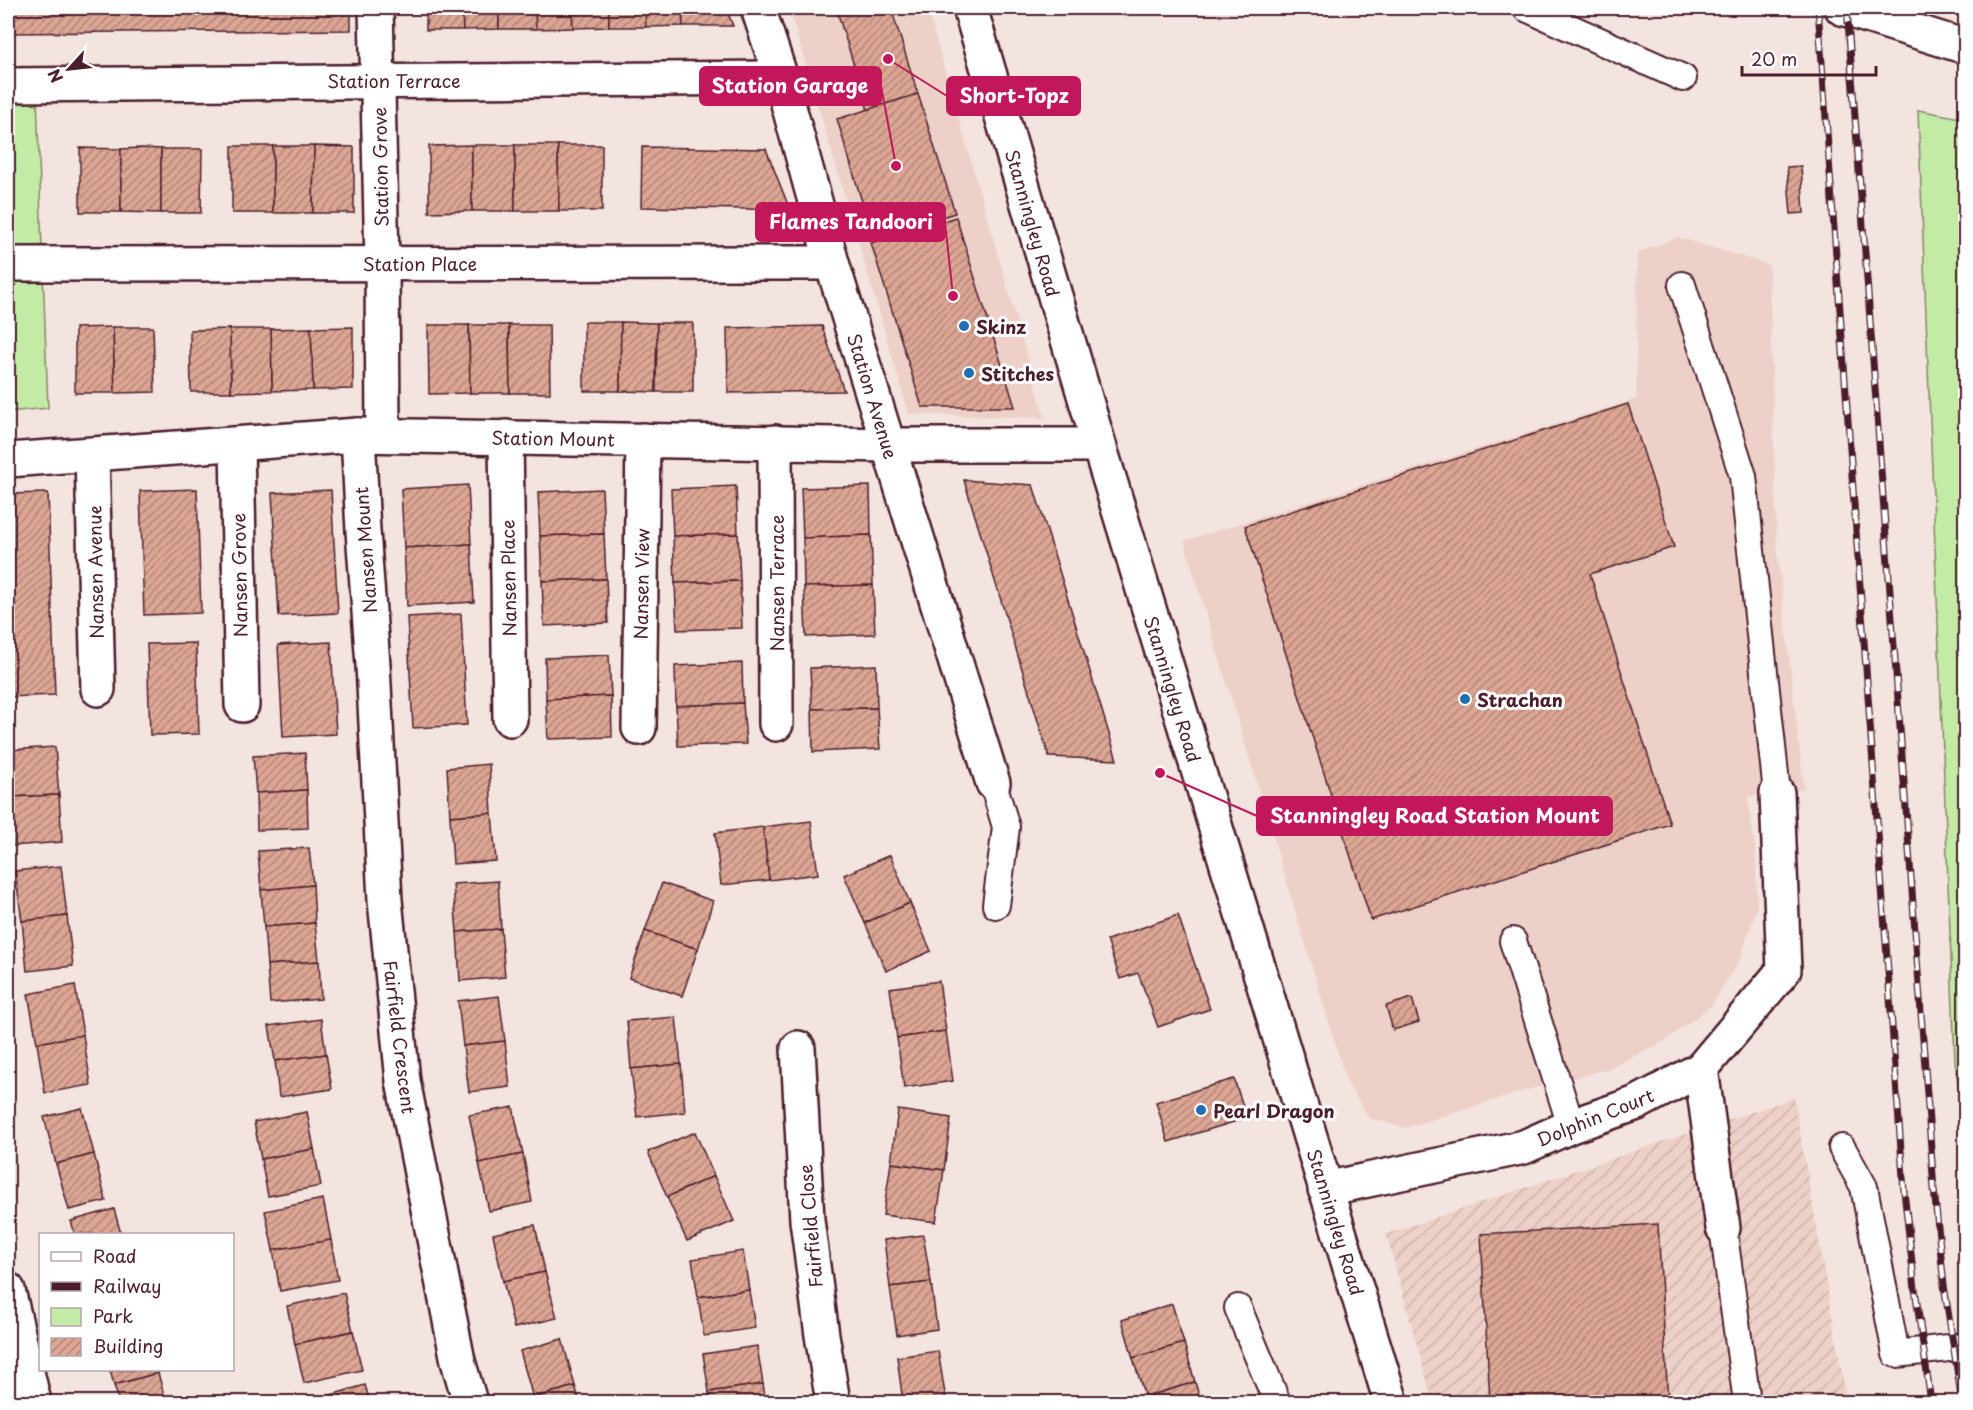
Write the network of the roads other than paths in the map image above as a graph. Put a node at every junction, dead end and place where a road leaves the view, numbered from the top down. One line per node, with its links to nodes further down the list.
1 (376, 8): 9 (street, Station Grove)
2 (758, 8): 7 (street, Station Avenue)
3 (970, 8): 21 (street, Stanningley Road)
4 (1526, 8): 8 (lane)
5 (1842, 8): 6 (street)
6 (1965, 47)
7 (781, 78): 9 (street, Station Terrace); 12 (street, Station Avenue)
8 (1683, 78)
9 (378, 80): 10 (street, Station Terrace); 11 (street, Station Grove)
10 (8, 85)
11 (382, 263): 12 (street, Station Place); 13 (street, Station Place); 15 (street, Station Grove)
12 (832, 263): 20 (street, Station Avenue)
13 (8, 264)
14 (1682, 285): 31 (lane)
15 (371, 435): 16 (street, Station Mount); 19 (street, Station Mount); 24 (street, Nansen Mount)
16 (506, 437): 17 (street, Station Mount); 27 (street, Nansen Place)
17 (644, 440): 18 (street, Station Mount); 29 (street, Nansen View)
18 (775, 442): 20 (street, Station Mount); 28 (street, Nansen Terrace)
19 (237, 444): 22 (street, Station Mount); 26 (street, Nansen Grove)
20 (889, 445): 21 (street, Station Mount); 30 (street, Station Avenue)
21 (1099, 445): 38 (street, Stanningley Road)
22 (92, 455): 23 (street, Station Mount); 25 (street, Nansen Avenue)
23 (8, 460)
24 (373, 665): 44 (street, Fairfield Crescent)
25 (98, 689)
26 (242, 705)
27 (510, 719)
28 (776, 723)
29 (639, 728)
30 (993, 783): 32 (lane)
31 (1777, 793): 35 (street, Dolphin Court)
32 (996, 905)
33 (1513, 942): 36 (lane)
34 (798, 1048): 45 (street, Fairfield Close)
35 (1701, 1069): 36 (street, Dolphin Court); 39 (street)
36 (1571, 1126): 38 (street, Dolphin Court)
37 (1842, 1148): 42 (lane)
38 (1325, 1189): 47 (street, Stanningley Road)
39 (1723, 1228): 48 (lane)
40 (8, 1290): 43 (street)
41 (1238, 1308): 46 (lane)
42 (1965, 1346)
43 (34, 1402)
44 (470, 1402)
45 (833, 1402)
46 (1277, 1402)
47 (1392, 1402)
48 (1747, 1402)

